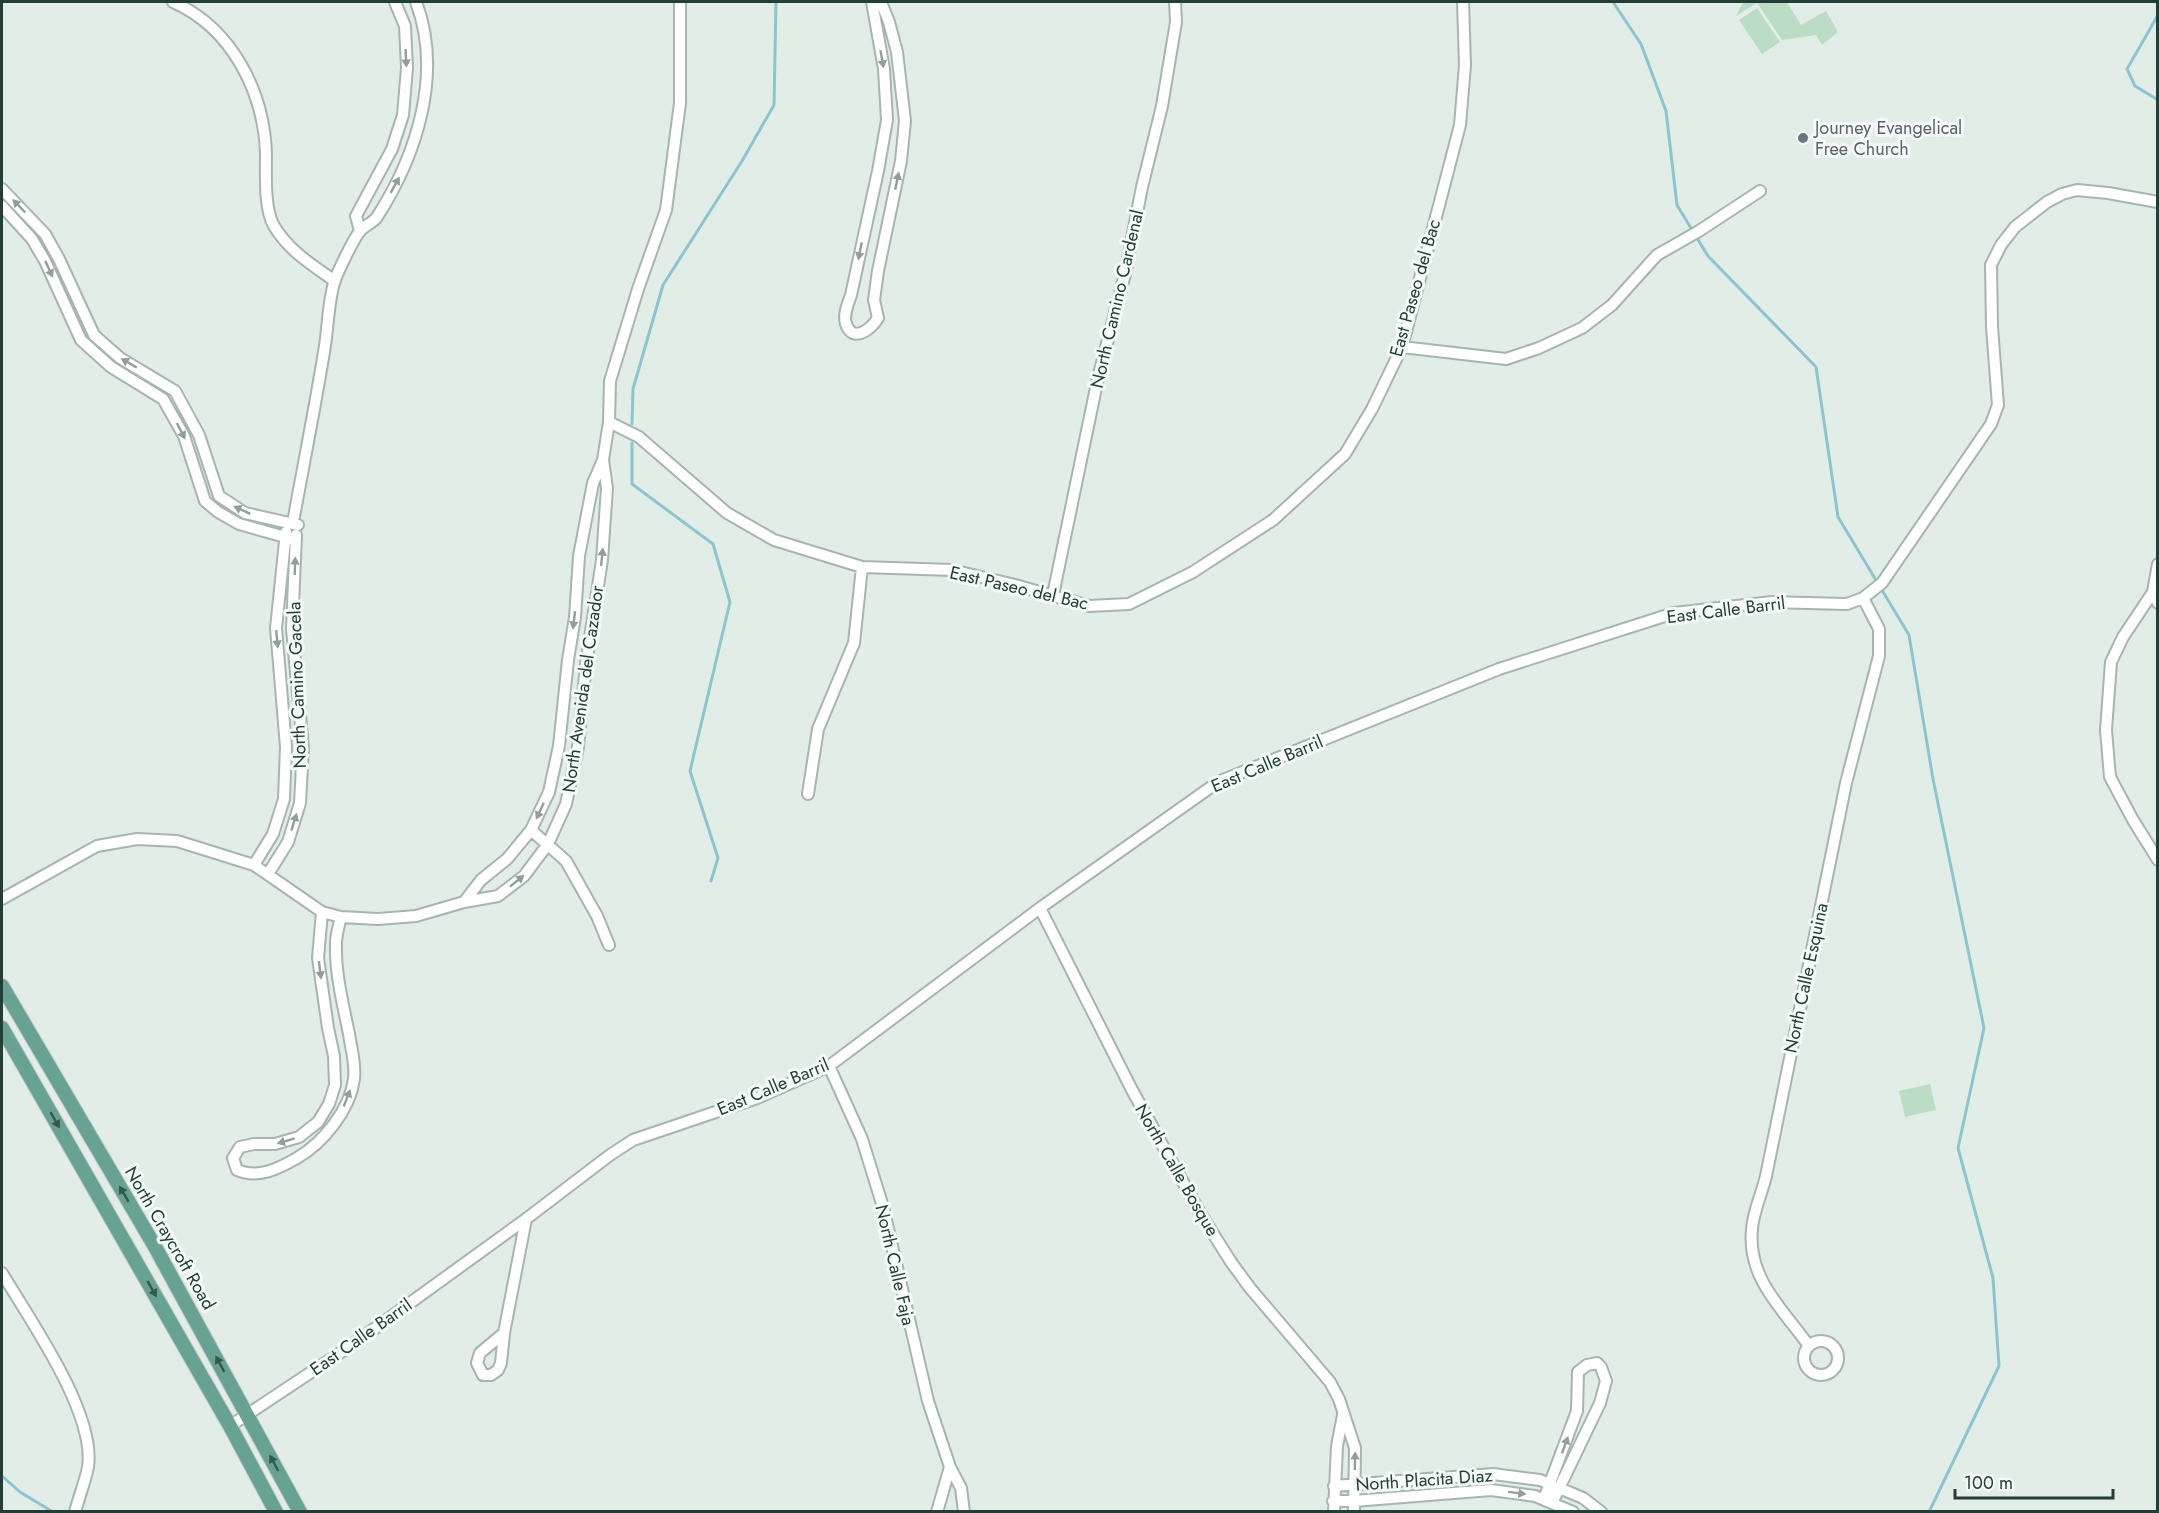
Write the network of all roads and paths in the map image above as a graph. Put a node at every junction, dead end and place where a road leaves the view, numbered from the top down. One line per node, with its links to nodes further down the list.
1 (173, 2): 14 (street)
2 (395, 2): 13 (street, North Camino Gacela, one-way to 13)
3 (416, 2): 13 (street, North Camino Gacela, one-way to 3)
4 (680, 2): 16 (street, North Avenida del Cazador)
5 (872, 2): 6 (street, one-way to 6)
6 (880, 2)
7 (1175, 2): 23 (street, North Camino Cardenal)
8 (1463, 2): 15 (street, East Paseo del Bac)
9 (2, 189): 18 (street, one-way to 9)
10 (1760, 191): 15 (street)
11 (2157, 202): 24 (street)
12 (2, 206): 19 (street, one-way to 19)
13 (360, 231): 14 (street, North Camino Gacela)
14 (335, 281): 18 (street, North Camino Gacela)
15 (1402, 347): 23 (street, East Paseo del Bac)
16 (609, 422): 17 (street, North Avenida del Cazador); 21 (street, East Paseo del Bac)
17 (603, 460): 29 (street, North Avenida del Cazador, one-way to 29); 30 (street, North Avenida del Cazador, one-way to 17)
18 (293, 522): 19 (street, North Camino Gacela)
19 (291, 540): 26 (street, North Camino Gacela, one-way to 26); 27 (street, North Camino Gacela, one-way to 19)
20 (2157, 564): 22 (street)
21 (862, 567): 23 (street, East Paseo del Bac); 28 (street)
22 (2153, 592): 25 (street); 31 (street)
23 (1053, 595)
24 (1863, 598): 36 (street, East Calle Barril); 46 (street, North Calle Esquina)
25 (2157, 603)
26 (282, 699): 27 (street); 32 (street, North Camino Gacela)
27 (298, 704): 33 (street, North Camino Gacela, one-way to 27)
28 (808, 794)
29 (531, 831): 30 (street); 35 (street, North Avenida del Cazador)
30 (548, 844): 35 (street, North Avenida del Cazador, one-way to 30); 39 (street)
31 (2157, 860)
32 (254, 865): 33 (street, North Avenida del Cazador); 34 (street, North Avenida del Cazador)
33 (268, 874): 37 (street, North Avenida del Cazador)
34 (2, 899)
35 (464, 902): 38 (street, North Avenida del Cazador)
36 (1040, 908): 42 (street, East Calle Barril); 47 (street, North Calle Bosque)
37 (322, 912): 38 (street, North Avenida del Cazador); 38 (street, one-way to 38)
38 (341, 917)
39 (609, 945)
40 (2, 986): 48 (main road, North Craycroft Road, one-way to 40)
41 (2, 1028): 49 (main road, one-way to 49)
42 (829, 1066): 43 (street, East Calle Barril); 50 (street, North Calle Faja)
43 (526, 1219): 45 (street); 48 (street, East Calle Barril)
44 (2, 1273): 57 (street)
45 (504, 1333)
46 (1809, 1346)
47 (1343, 1412): 51 (street, North Calle Bosque, one-way to 47); 52 (street)
48 (248, 1415): 49 (street, East Calle Barril); 59 (main road, North Craycroft Road, one-way to 48)
49 (230, 1426): 58 (main road)
50 (950, 1467): 60 (street); 61 (street, North Calle Faja)
51 (1354, 1484): 52 (street, North Placita Diaz); 53 (street, North Placita Diaz); 56 (street, North Calle Bosque)
52 (1334, 1486): 55 (street)
53 (1554, 1486): 53 (street, one-way to 53); 54 (street); 63 (street, North Placita Diaz)
54 (1548, 1501): 56 (street, North Placita Diaz, one-way to 54); 62 (street, North Placita Diaz)
55 (1334, 1506): 56 (street, North Placita Diaz)
56 (1354, 1506)
57 (75, 1512)
58 (276, 1512)
59 (300, 1512)
60 (937, 1512)
61 (964, 1512)
62 (1573, 1512)
63 (1601, 1512)

